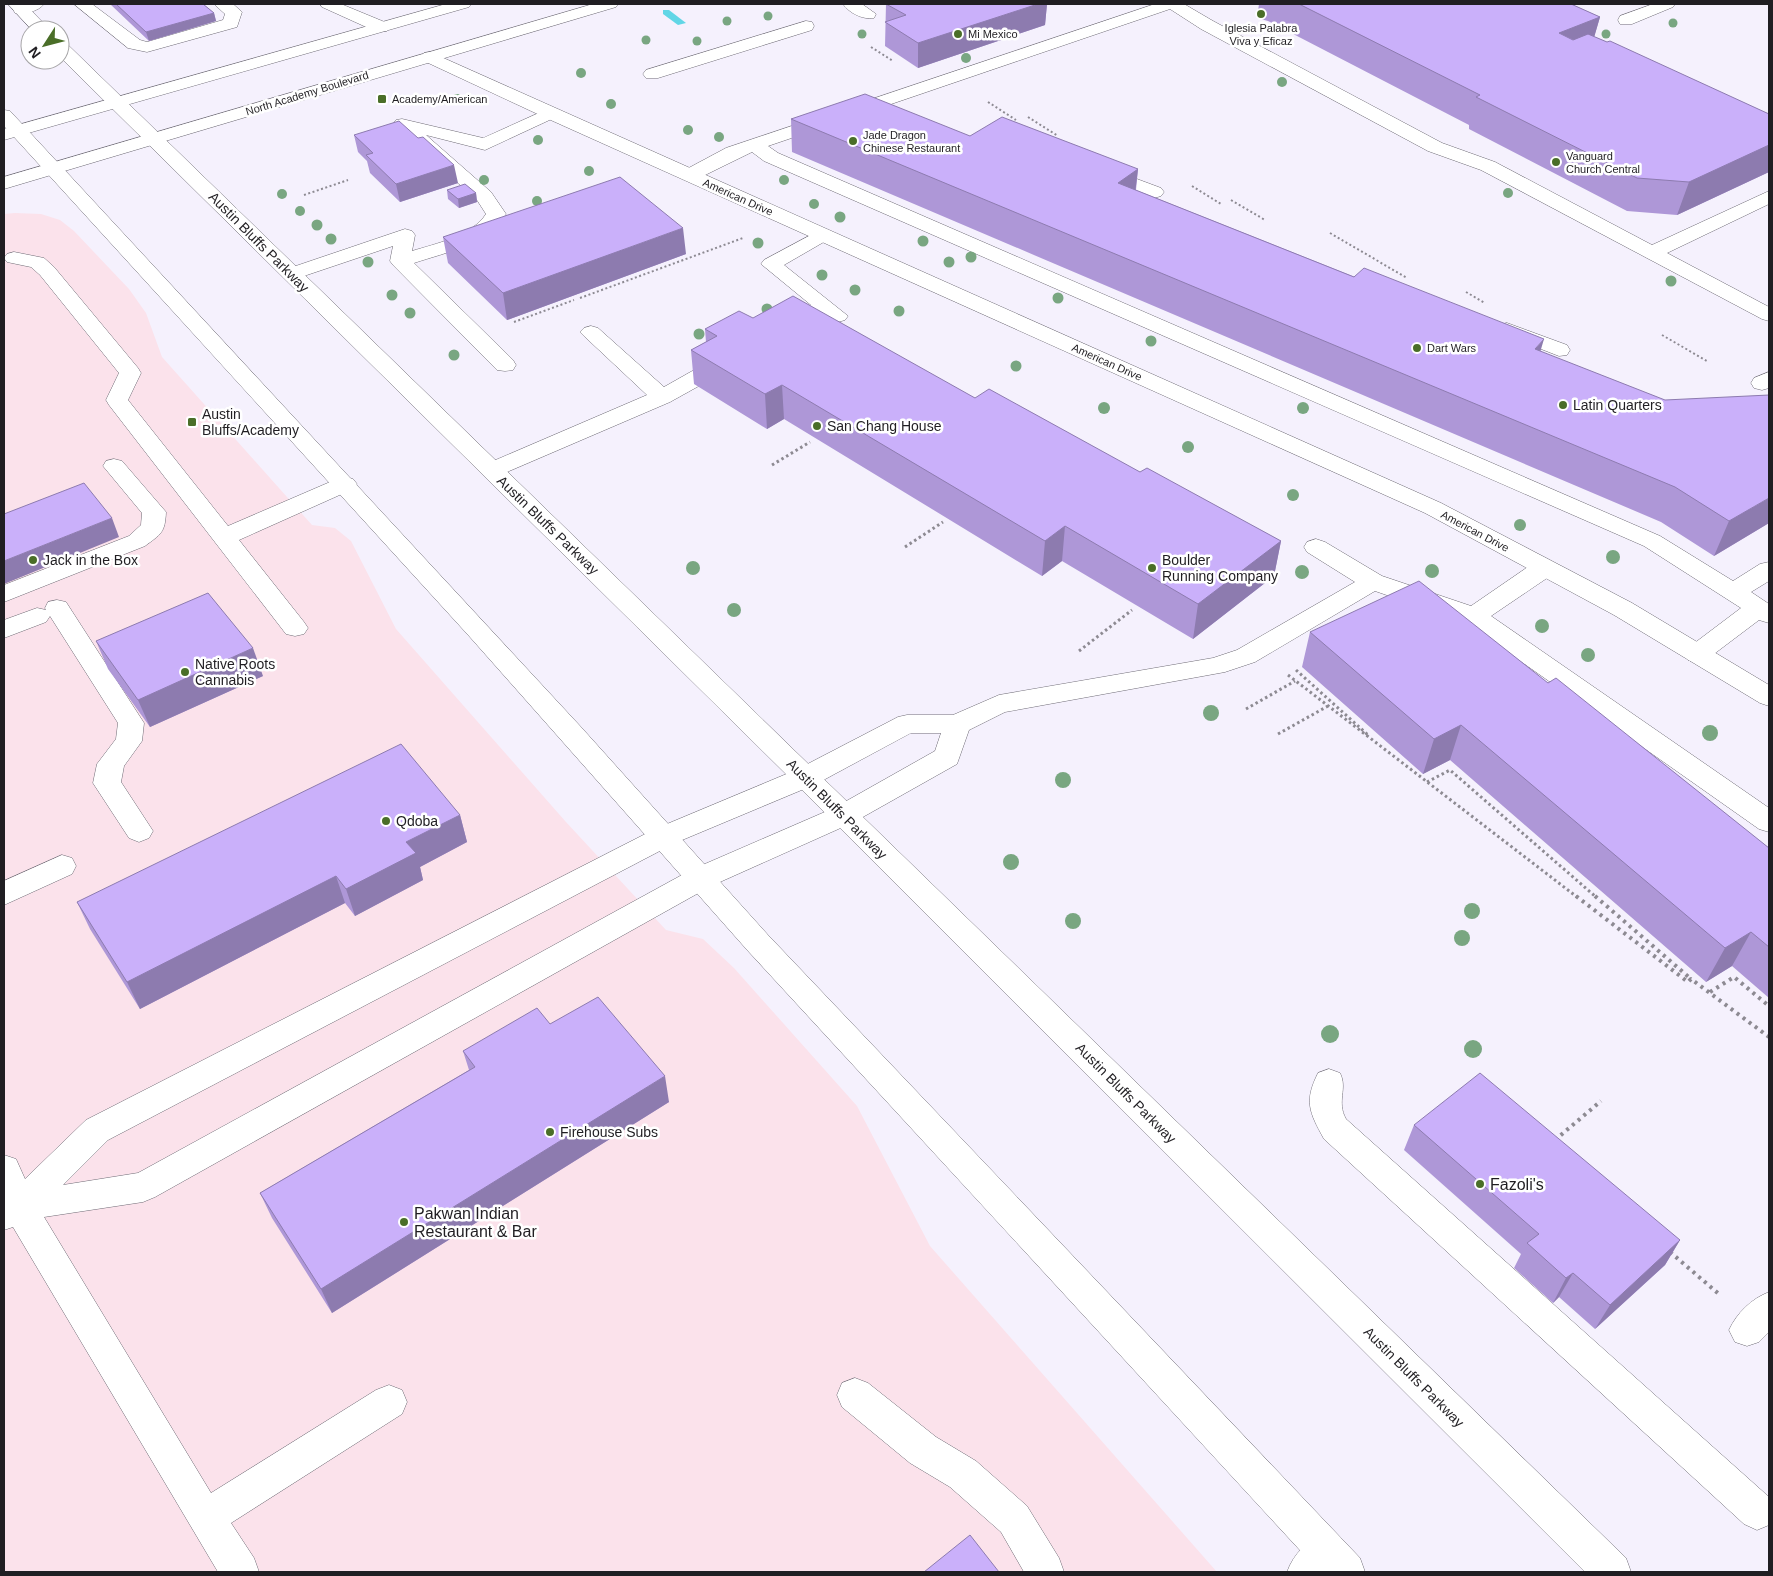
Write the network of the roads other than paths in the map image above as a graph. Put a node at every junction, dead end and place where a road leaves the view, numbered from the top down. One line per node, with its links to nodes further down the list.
1 (246, 4): 10 (main road)
2 (328, 4): 16 (main road)
3 (463, 4): 16 (main road)
4 (610, 4): 18 (main road, North Academy Boulevard)
5 (852, 4): 12 (main road)
6 (1172, 4): 25 (main road); 33 (main road)
7 (1667, 4): 14 (main road)
8 (24, 5): 13 (main road)
9 (90, 5): 10 (main road)
10 (225, 6): 11 (main road)
11 (207, 14)
12 (868, 14)
13 (35, 20)
14 (1626, 20)
15 (806, 26): 19 (main road)
16 (380, 27): 20 (main road)
17 (70, 57): 20 (main road, Austin Bluffs Parkway)
18 (430, 57): 21 (main road, American Drive); 24 (main road, North Academy Boulevard)
19 (652, 74)
20 (115, 102): 23 (main road); 24 (main road, Austin Bluffs Parkway)
21 (550, 113): 28 (main road, American Drive); 35 (main road)
22 (4, 115): 23 (main road)
23 (11, 133): 27 (main road)
24 (155, 138): 27 (main road, North Academy Boulevard); 36 (main road, Austin Bluffs Parkway)
25 (754, 145): 28 (main road); 55 (main road)
26 (1089, 167): 30 (main road)
27 (52, 169): 29 (main road, North Academy Boulevard); 49 (main road)
28 (690, 176): 32 (main road, American Drive)
29 (4, 183)
30 (1154, 192)
31 (1769, 197): 33 (main road)
32 (822, 235): 40 (main road); 52 (main road, American Drive)
33 (1651, 253): 37 (main road)
34 (14, 258): 50 (main road)
35 (400, 261): 36 (main road); 43 (main road)
36 (291, 274): 48 (main road, Austin Bluffs Parkway)
37 (1769, 315)
38 (1485, 320): 41 (main road)
39 (590, 332): 46 (main road)
40 (765, 340)
41 (1559, 350)
42 (739, 354): 46 (main road)
43 (505, 364)
44 (1769, 379): 45 (main road)
45 (1769, 384)
46 (662, 396): 48 (main road)
47 (114, 466): 56 (main road)
48 (492, 470): 64 (main road, Austin Bluffs Parkway)
49 (346, 484): 50 (main road); 68 (main road)
50 (224, 537): 59 (main road)
51 (1316, 548): 54 (main road)
52 (1544, 568): 58 (main road); 61 (main road, American Drive)
53 (1769, 570): 55 (main road)
54 (1373, 582): 58 (main road); 63 (main road)
55 (1733, 592): 57 (main road)
56 (4, 594)
57 (1764, 611): 61 (main road)
58 (1474, 616): 66 (main road)
59 (295, 628)
60 (4, 630): 67 (main road)
61 (1697, 654): 62 (main road, American Drive)
62 (1769, 698)
63 (957, 724): 64 (main road); 65 (main road)
64 (806, 777): 65 (main road, Austin Bluffs Parkway); 68 (main road)
65 (844, 815): 70 (main road); 82 (main road, Austin Bluffs Parkway)
66 (1769, 822)
67 (139, 831)
68 (665, 836): 70 (main road); 74 (main road)
69 (62, 866): 71 (main road)
70 (701, 878): 74 (main road); 79 (main road)
71 (4, 894)
72 (1329, 1082): 77 (main road)
73 (4, 1169): 74 (main road)
74 (12, 1210): 78 (main road)
75 (855, 1395): 81 (main road)
76 (389, 1402): 78 (main road)
77 (1757, 1511)
78 (205, 1518): 80 (main road)
79 (1326, 1565)
80 (240, 1572)
81 (1045, 1572)
82 (1612, 1572)

